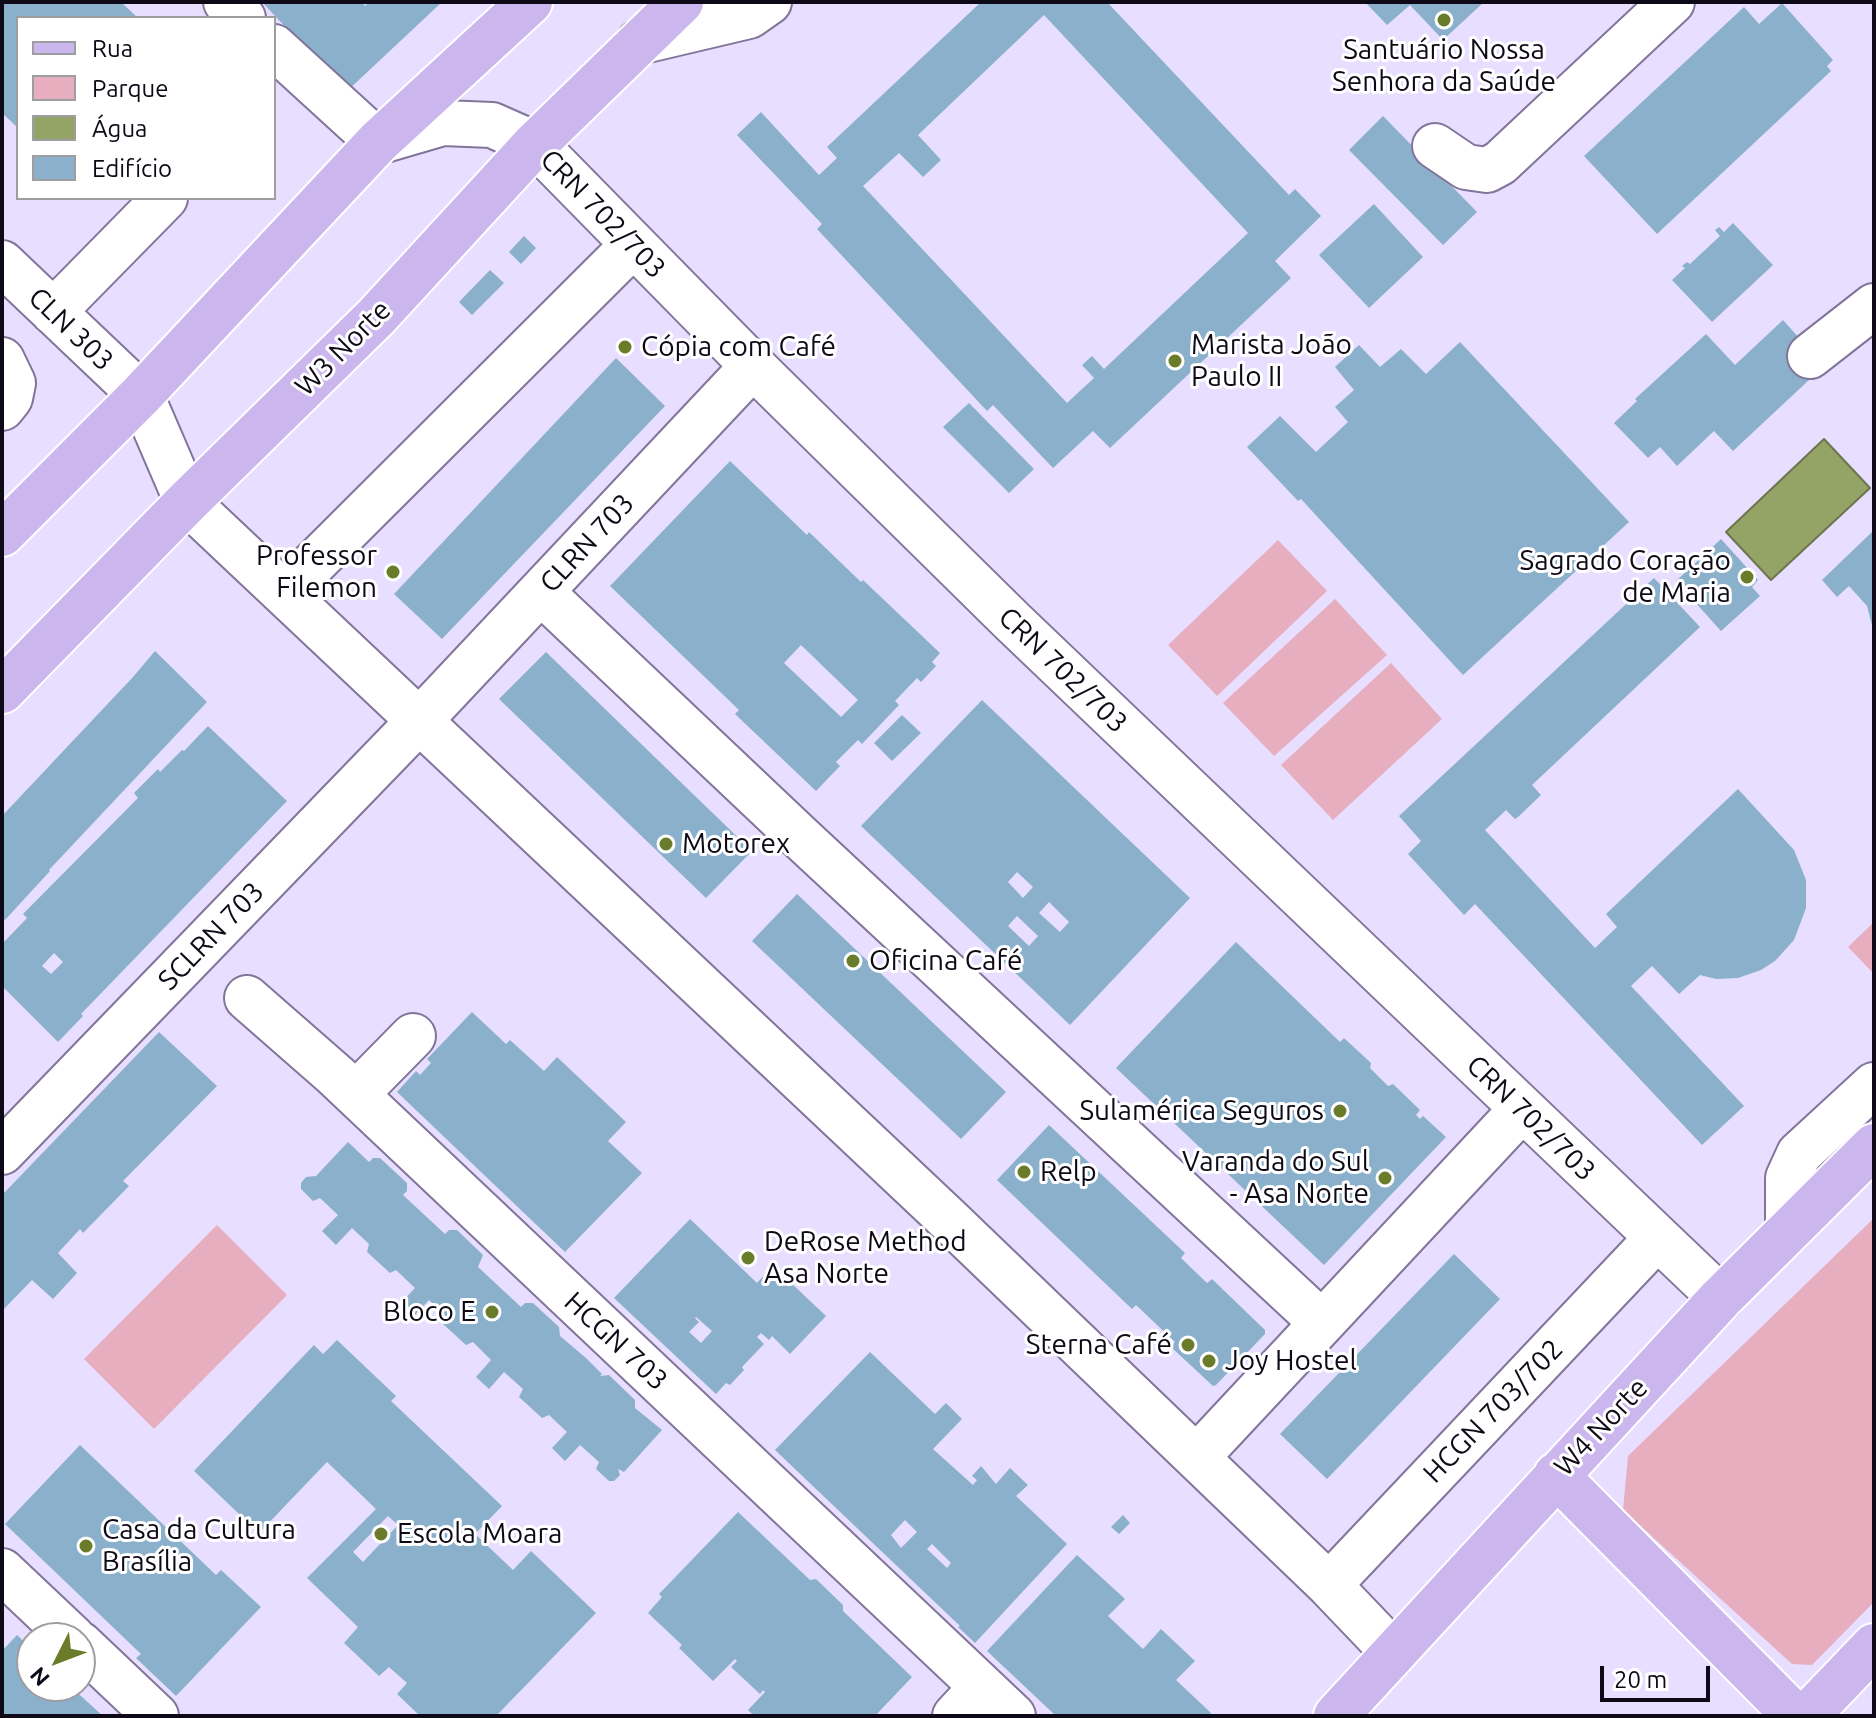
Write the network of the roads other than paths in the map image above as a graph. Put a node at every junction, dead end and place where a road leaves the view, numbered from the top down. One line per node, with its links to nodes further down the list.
1 (226, 2): 6 (street)
2 (530, 2): 9 (main road)
3 (681, 2): 7 (main road, W3 Norte)
4 (769, 2): 7 (street)
5 (1672, 2): 11 (street)
6 (241, 16)
7 (639, 42): 10 (main road, W3 Norte)
8 (281, 66): 9 (street)
9 (378, 142): 10 (street, CRN 702/703); 20 (main road)
10 (535, 144): 13 (street, CRN 702/703); 22 (main road, W3 Norte)
11 (1435, 146)
12 (163, 200): 16 (street)
13 (633, 245): 19 (street, CRN 702/703); 24 (street)
14 (2, 263): 16 (street, CLN 303)
15 (1874, 306): 17 (street)
16 (53, 312): 20 (street, CLN 303)
17 (1810, 356)
18 (2, 360): 21 (street)
19 (753, 366): 25 (street, CLRN 703); 32 (street, CRN 702/703)
20 (141, 395): 22 (street); 23 (main road)
21 (2, 408)
22 (187, 502): 24 (street); 26 (main road, W3 Norte)
23 (2, 534)
24 (285, 592): 27 (street)
25 (541, 592): 27 (street, CLRN 703); 38 (street)
26 (2, 691)
27 (420, 720): 34 (street, SCLRN 703); 39 (street)
28 (247, 998): 31 (street, HCGN 703)
29 (413, 1036): 31 (street)
30 (1874, 1085): 35 (street)
31 (356, 1094): 47 (street, HCGN 703)
32 (1522, 1109): 36 (street, CRN 702/703); 38 (street)
33 (1874, 1146): 35 (main road, W4 Norte)
34 (2, 1152)
35 (1788, 1231): 37 (main road, W4 Norte)
36 (1657, 1238): 37 (street, CRN 702/703); 42 (street, HCGN 703/702)
37 (1721, 1298): 40 (main road, W4 Norte)
38 (1321, 1322): 39 (street)
39 (1197, 1457): 42 (street)
40 (1556, 1475): 45 (main road, W4 Norte); 50 (main road)
41 (2, 1571): 43 (street)
42 (1329, 1585): 45 (street)
43 (56, 1622)
44 (1874, 1646): 51 (main road)
45 (1393, 1652): 49 (main road, W4 Norte)
46 (96, 1659): 48 (street)
47 (983, 1706)
48 (156, 1716)
49 (1336, 1716)
50 (1795, 1716)
51 (1807, 1716)

